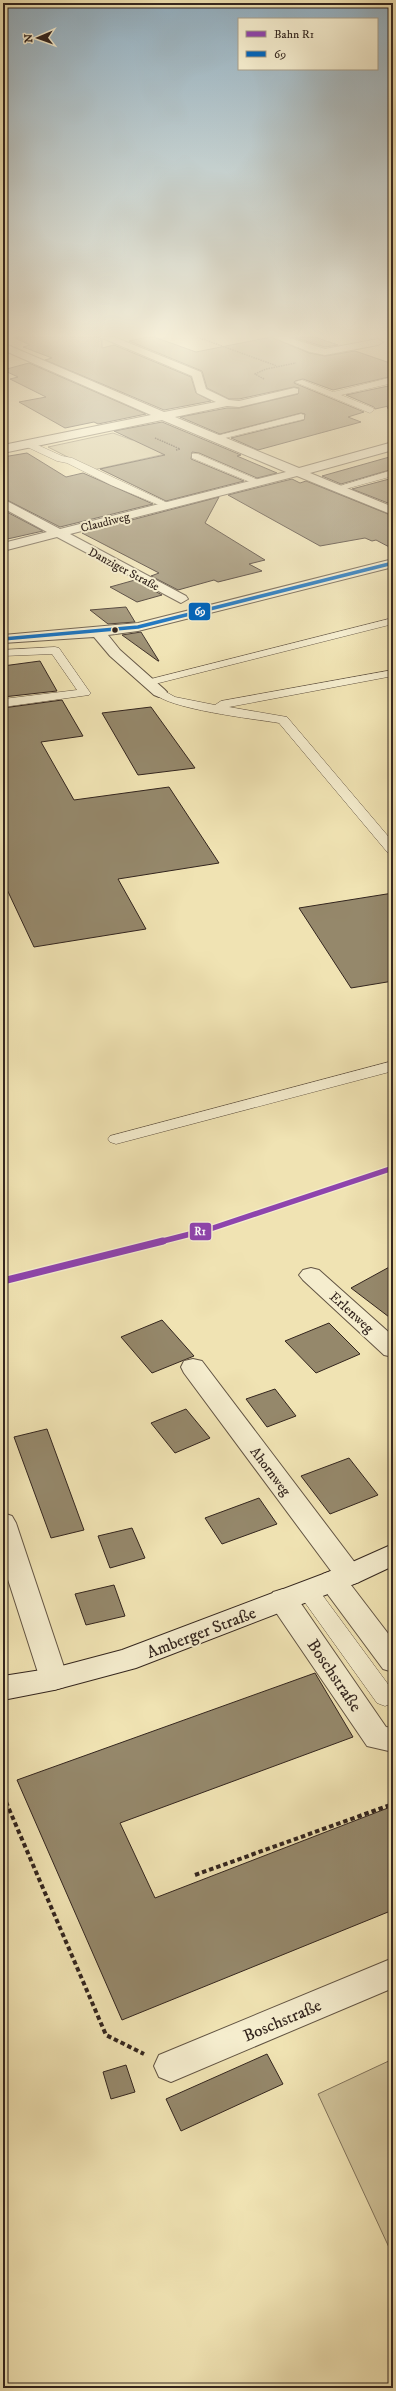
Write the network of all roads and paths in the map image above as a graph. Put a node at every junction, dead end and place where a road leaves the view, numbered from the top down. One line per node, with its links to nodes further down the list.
1 (38, 449): 10 (lane)
2 (239, 449): 5 (street)
3 (384, 449): 5 (street, Claudiweg)
4 (195, 456): 7 (lane)
5 (299, 472): 7 (street, Claudiweg); 8 (street)
6 (393, 473): 8 (lane)
7 (260, 483): 10 (street, Claudiweg)
8 (338, 488): 11 (street)
9 (3, 504): 12 (street, Danziger Straße)
10 (169, 506): 12 (street, Claudiweg)
11 (393, 512)
12 (59, 534): 13 (street, Claudiweg); 15 (street, Danziger Straße)
13 (3, 547)
14 (393, 563): 17 (street)
15 (181, 599)
16 (393, 621): 21 (lane)
17 (98, 632): 18 (street); 21 (street)
18 (3, 639)
19 (3, 653): 23 (lane)
20 (393, 673): 24 (lane)
21 (147, 682): 22 (street)
22 (159, 692): 24 (lane)
23 (3, 702)
24 (211, 707): 25 (lane)
25 (393, 850)
26 (393, 1066): 27 (lane)
27 (116, 1139)
28 (311, 1275): 29 (street, Erlenweg)
29 (393, 1349)
30 (193, 1367): 33 (street, Ahornweg)
31 (3, 1523): 36 (street)
32 (393, 1554): 33 (street, Amberger Straße)
33 (341, 1578): 34 (street, Amberger Straße); 35 (street)
34 (296, 1596): 36 (street, Amberger Straße); 38 (lane); 39 (street, Boschstraße)
35 (393, 1661)
36 (54, 1679): 37 (street, Amberger Straße)
37 (3, 1688)
38 (385, 1698)
39 (393, 1740)
40 (3, 1795): 44 (path)
41 (393, 1804): 42 (path)
42 (195, 1875)
43 (393, 1973): 44 (street, Boschstraße)
44 (171, 2066)

